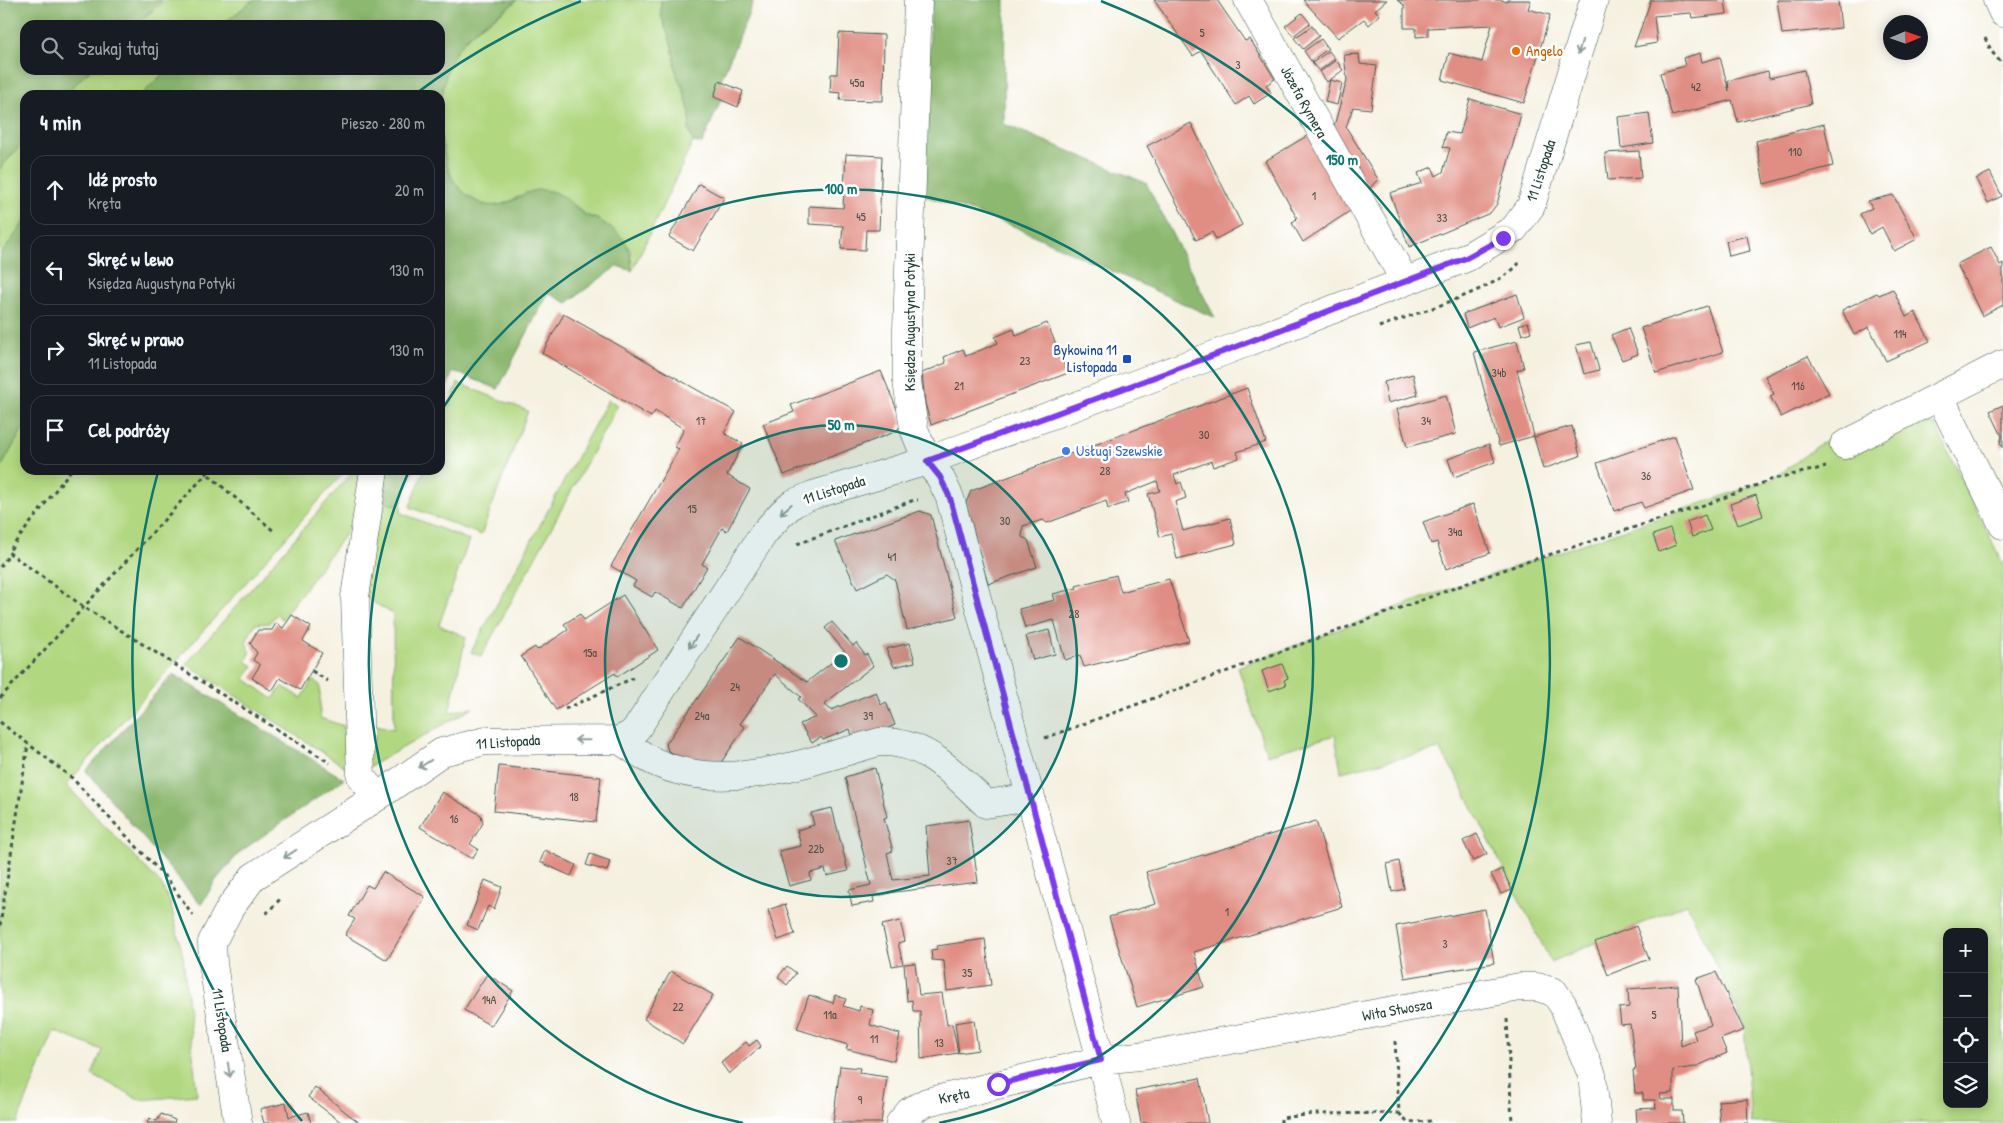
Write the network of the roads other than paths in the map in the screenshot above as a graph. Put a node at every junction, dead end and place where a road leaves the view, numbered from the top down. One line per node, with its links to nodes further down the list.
1 (918, 0): 10 (street, Księdza Augustyna Potyki)
2 (1248, 0): 6 (street, Józefa Rymera)
3 (1594, 0): 6 (street, 11 Listopada, one-way to 6)
4 (1997, 0): 5 (street)
5 (2003, 13)
6 (1405, 281): 10 (street, 11 Listopada)
7 (2003, 364): 8 (street)
8 (1940, 397): 9 (street); 12 (street)
9 (1838, 455)
10 (927, 461): 13 (street, 11 Listopada, one-way to 13); 15 (street, Księdza Augustyna Potyki)
11 (373, 475): 14 (street)
12 (2003, 525)
13 (619, 740): 14 (street, 11 Listopada, one-way to 14); 15 (street)
14 (369, 787): 17 (street, 11 Listopada, one-way to 17)
15 (1031, 797): 16 (street, Księdza Augustyna Potyki)
16 (1101, 1060): 18 (street, Kręta); 19 (street, Księdza Augustyna Potyki); 20 (street, Wita Stwosza)
17 (238, 1123)
18 (900, 1123)
19 (1116, 1123)
20 (1597, 1123)

